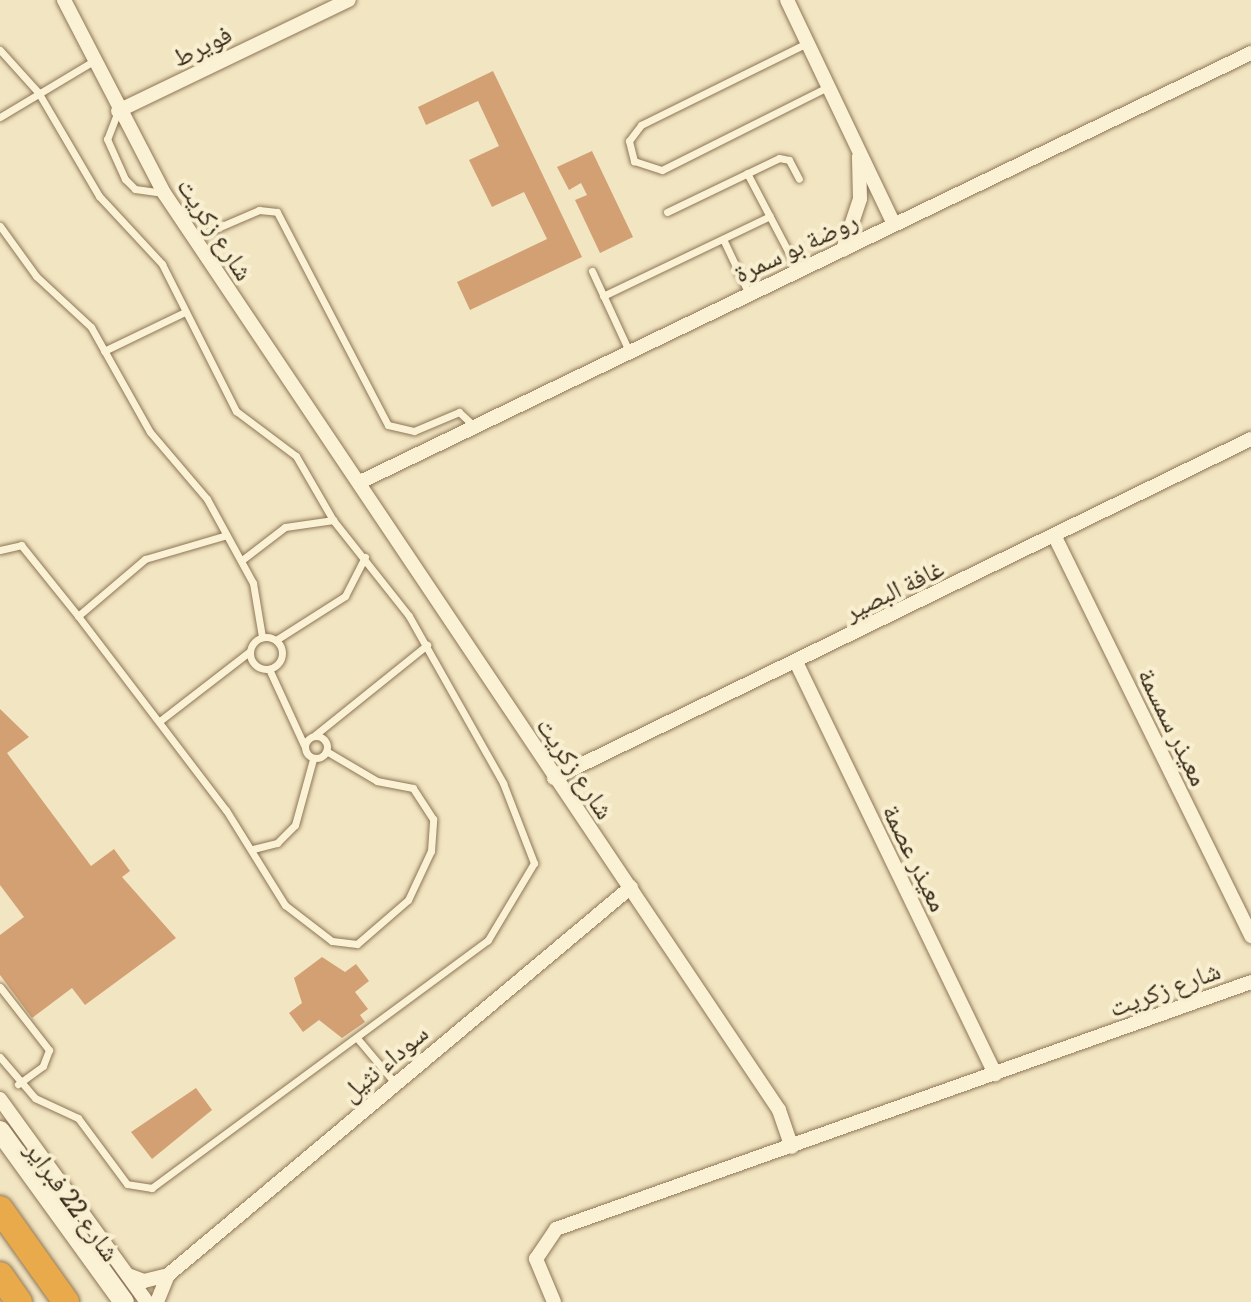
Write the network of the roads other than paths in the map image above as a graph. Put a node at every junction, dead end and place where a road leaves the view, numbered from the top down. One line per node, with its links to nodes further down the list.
1 (64, 0): 7 (street, شارع زكريت)
2 (349, 0): 10 (street, فويرط)
3 (787, 0): 4 (street)
4 (807, 43): 8 (street); 8 (lane)
5 (0, 50): 9 (lane)
6 (1251, 53): 18 (street, روضة بو سمرة)
7 (92, 62): 9 (lane); 10 (street, شارع زكريت)
8 (828, 87): 12 (street)
9 (38, 92): 11 (lane); 27 (lane)
10 (118, 111): 15 (street, شارع زكريت); 15 (lane)
11 (0, 117)
12 (857, 144): 18 (street); 22 (street)
13 (747, 173): 14 (lane); 16 (lane); 17 (lane)
14 (799, 179)
15 (164, 193): 20 (street, شارع زكريت)
16 (667, 212)
17 (770, 216): 21 (lane); 23 (lane)
18 (894, 224): 22 (street, روضة بو سمرة)
19 (0, 226): 28 (lane)
20 (194, 238): 30 (lane); 32 (street, شارع زكريت)
21 (723, 239): 25 (lane); 26 (lane)
22 (843, 250): 23 (street, روضة بو سمرة)
23 (798, 270): 25 (street, روضة بو سمرة)
24 (592, 271): 26 (lane)
25 (749, 294): 29 (street, روضة بو سمرة)
26 (603, 296): 29 (lane)
27 (185, 312): 28 (lane); 33 (lane)
28 (104, 351): 34 (lane)
29 (629, 351): 30 (street, روضة بو سمرة)
30 (474, 426): 32 (street, روضة بو سمرة)
31 (1251, 439): 35 (street, غافة البصير)
32 (360, 482): 51 (street, شارع زكريت)
33 (333, 520): 37 (lane); 38 (lane)
34 (227, 535): 38 (lane); 39 (lane)
35 (1055, 537): 44 (street, غافة البصير); 54 (street, معيذر سمسمة)
36 (0, 550): 39 (lane)
37 (365, 557): 41 (lane); 42 (lane)
38 (242, 560): 40 (lane)
39 (78, 616): 46 (lane)
40 (262, 637): 41 (lane); 43 (lane)
41 (276, 640): 45 (lane)
42 (427, 645): 47 (lane); 57 (lane)
43 (249, 652): 45 (lane); 46 (lane)
44 (796, 662): 51 (street, غافة البصير); 59 (street, معيذر عصمة)
45 (269, 669): 48 (lane)
46 (161, 720): 52 (lane)
47 (315, 735): 48 (lane); 49 (lane)
48 (304, 745): 50 (lane)
49 (326, 751): 50 (lane); 52 (lane)
50 (313, 759): 52 (lane)
51 (554, 778): 53 (street, شارع زكريت)
52 (253, 849)
53 (631, 887): 60 (street, سوداء نثيل); 64 (street, شارع زكريت)
54 (1251, 936)
55 (1251, 982): 59 (street, شارع زكريت)
56 (0, 987): 61 (lane)
57 (357, 1038): 60 (lane); 61 (lane)
58 (0, 1057): 61 (lane)
59 (995, 1074): 64 (street, شارع زكريت)
60 (394, 1082): 68 (street, سوداء نثيل)
61 (18, 1084)
62 (0, 1099): 67 (street, شارع 22 فبراير)
63 (0, 1131): 71 (main road, شارع 22 فبراير)
64 (792, 1147): 74 (street)
65 (0, 1209): 70 (highway)
66 (0, 1275): 69 (highway)
67 (128, 1275): 68 (street); 72 (street, شارع 22 فبراير)
68 (168, 1275): 73 (street, سوداء نثيل)
69 (19, 1302)
70 (66, 1302)
71 (124, 1302)
72 (147, 1302)
73 (157, 1302)
74 (554, 1302)

